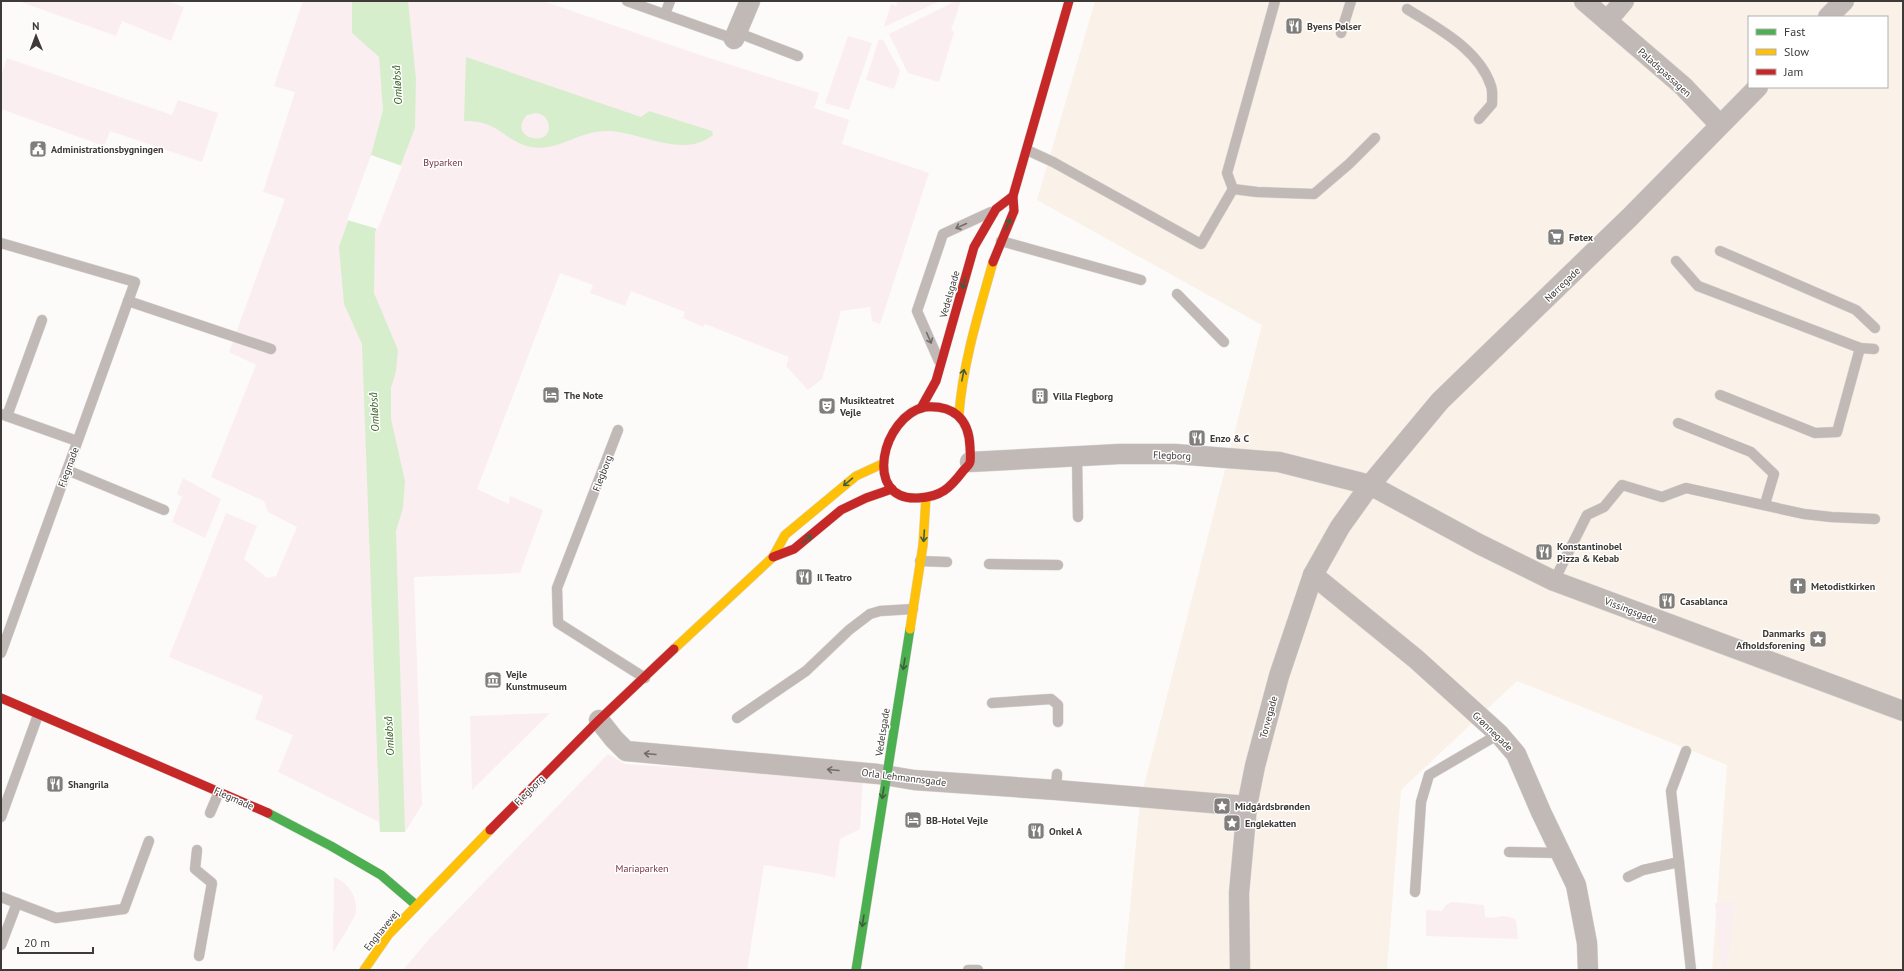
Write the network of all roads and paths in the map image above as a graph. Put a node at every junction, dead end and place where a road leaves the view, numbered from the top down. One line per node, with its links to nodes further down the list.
1 (627, 1): 11 (lane)
2 (670, 1): 11 (lane)
3 (750, 1): 15 (street)
4 (1069, 1): 21 (main road)
5 (1275, 1): 22 (lane)
6 (1351, 1): 14 (lane)
7 (1584, 1): 13 (street, Paladspassagen)
8 (1624, 1): 13 (street)
9 (1844, 1): 12 (street)
10 (1407, 9): 18 (lane)
11 (665, 14): 15 (lane)
12 (1829, 16)
13 (1607, 21): 19 (street, Paladspassagen)
14 (1341, 33)
15 (735, 36): 16 (lane)
16 (798, 56)
17 (1757, 88): 19 (street, Nørregade)
18 (1479, 119)
19 (1720, 125): 50 (street, Nørregade)
20 (1375, 138): 22 (lane)
21 (1028, 150): 22 (lane); 23 (main road)
22 (1233, 189)
23 (1013, 196): 24 (main road, Vedelsgade); 25 (main road, one-way to 23)
24 (996, 209): 38 (main road, Vedelsgade, one-way to 38); 38 (lane, one-way to 38)
25 (1001, 241): 29 (lane); 41 (main road, one-way to 25)
26 (1, 243): 31 (lane, Flegmade)
27 (1720, 251): 33 (lane)
28 (1676, 261): 35 (lane)
29 (1141, 280)
30 (1177, 294): 34 (lane)
31 (128, 301): 36 (lane); 45 (lane, Flegmade)
32 (42, 320): 42 (lane)
33 (1875, 328)
34 (1224, 342)
35 (1860, 348): 37 (lane); 39 (lane)
36 (271, 349)
37 (1874, 349)
38 (940, 364): 40 (main road, Vedelsgade)
39 (1720, 394)
40 (921, 408): 41 (main road); 48 (main road)
41 (959, 414): 47 (main road)
42 (4, 415): 45 (lane)
43 (1678, 422): 53 (lane)
44 (618, 430): 66 (lane, Flegborg)
45 (77, 441): 49 (lane, Flegmade)
46 (1077, 456): 47 (street, Flegborg); 50 (street, Flegborg); 55 (lane)
47 (970, 462): 52 (main road)
48 (882, 464): 51 (main road); 57 (main road, Flegborg, one-way to 57)
49 (67, 470): 54 (lane); 65 (lane, Flegmade)
50 (1370, 485): 62 (street, Torvegade); 63 (street, Vissingsgade)
51 (892, 489): 52 (main road); 57 (main road, Flegborg, one-way to 51)
52 (926, 497): 58 (main road, Vedelsgade, one-way to 58)
53 (1765, 504): 56 (lane); 63 (lane)
54 (164, 510)
55 (1078, 517)
56 (1875, 519)
57 (773, 557): 66 (main road, Flegborg)
58 (920, 561): 59 (lane); 64 (main road, Vedelsgade)
59 (946, 562)
60 (989, 564): 61 (lane)
61 (1058, 565)
62 (1313, 574): 74 (street, Grønnegade); 78 (street, Torvegade)
63 (1554, 581): 69 (street, Vissingsgade)
64 (913, 609): 71 (lane); 76 (main road, Vedelsgade, one-way to 76)
65 (1, 653)
66 (644, 678): 72 (main road, Flegborg)
67 (1, 698): 70 (main road, Flegmade)
68 (992, 703): 73 (lane)
69 (1903, 711)
70 (38, 715): 77 (main road, Flegmade); 80 (lane)
71 (737, 718)
72 (599, 720): 76 (street, Orla Lehmannsgade, one-way to 72); 90 (main road, Flegborg)
73 (1058, 722)
74 (1499, 734): 84 (street, Grønnegade); 87 (lane)
75 (1686, 751): 85 (lane)
76 (886, 775): 78 (street, Orla Lehmannsgade); 94 (main road, Vedelsgade, one-way to 94)
77 (219, 792): 79 (lane); 90 (main road, Flegmade)
78 (1247, 806): 97 (street, Torvegade)
79 (210, 813)
80 (1, 817)
81 (149, 841): 89 (lane)
82 (197, 850): 92 (lane)
83 (1509, 852): 84 (lane)
84 (1560, 853): 98 (street, Grønnegade)
85 (1679, 862): 86 (lane); 99 (lane)
86 (1628, 877)
87 (1415, 892)
88 (1, 897): 89 (lane)
89 (17, 903): 91 (lane)
90 (416, 905): 93 (main road, Enghavevej)
91 (1, 945)
92 (199, 956)
93 (364, 970)
94 (856, 970)
95 (968, 970): 96 (lane)
96 (978, 970)
97 (1240, 970)
98 (1588, 970)
99 (1691, 970)

